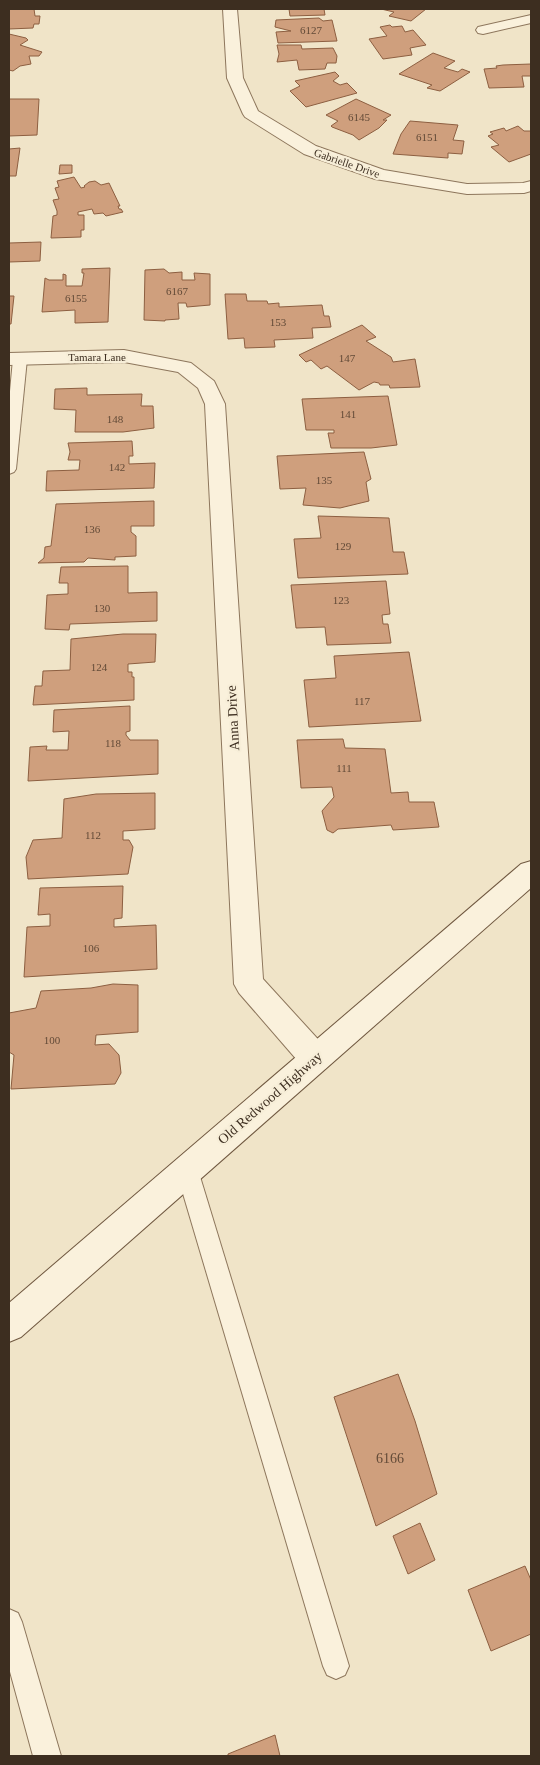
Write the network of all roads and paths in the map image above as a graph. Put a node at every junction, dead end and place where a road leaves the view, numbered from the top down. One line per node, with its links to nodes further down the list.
1 (230, 9): 4 (street, Gabrielle Drive)
2 (531, 19): 3 (street)
3 (483, 30)
4 (531, 186)
5 (14, 359): 6 (street, Tamara Lane); 7 (lane)
6 (184, 367): 9 (street, Anna Drive)
7 (9, 469)
8 (531, 872): 9 (street, Old Redwood Highway)
9 (315, 1058): 10 (street, Old Redwood Highway)
10 (187, 1170): 11 (street, Old Redwood Highway); 13 (lane)
11 (9, 1324)
12 (9, 1622): 14 (lane)
13 (336, 1666)
14 (47, 1756)

